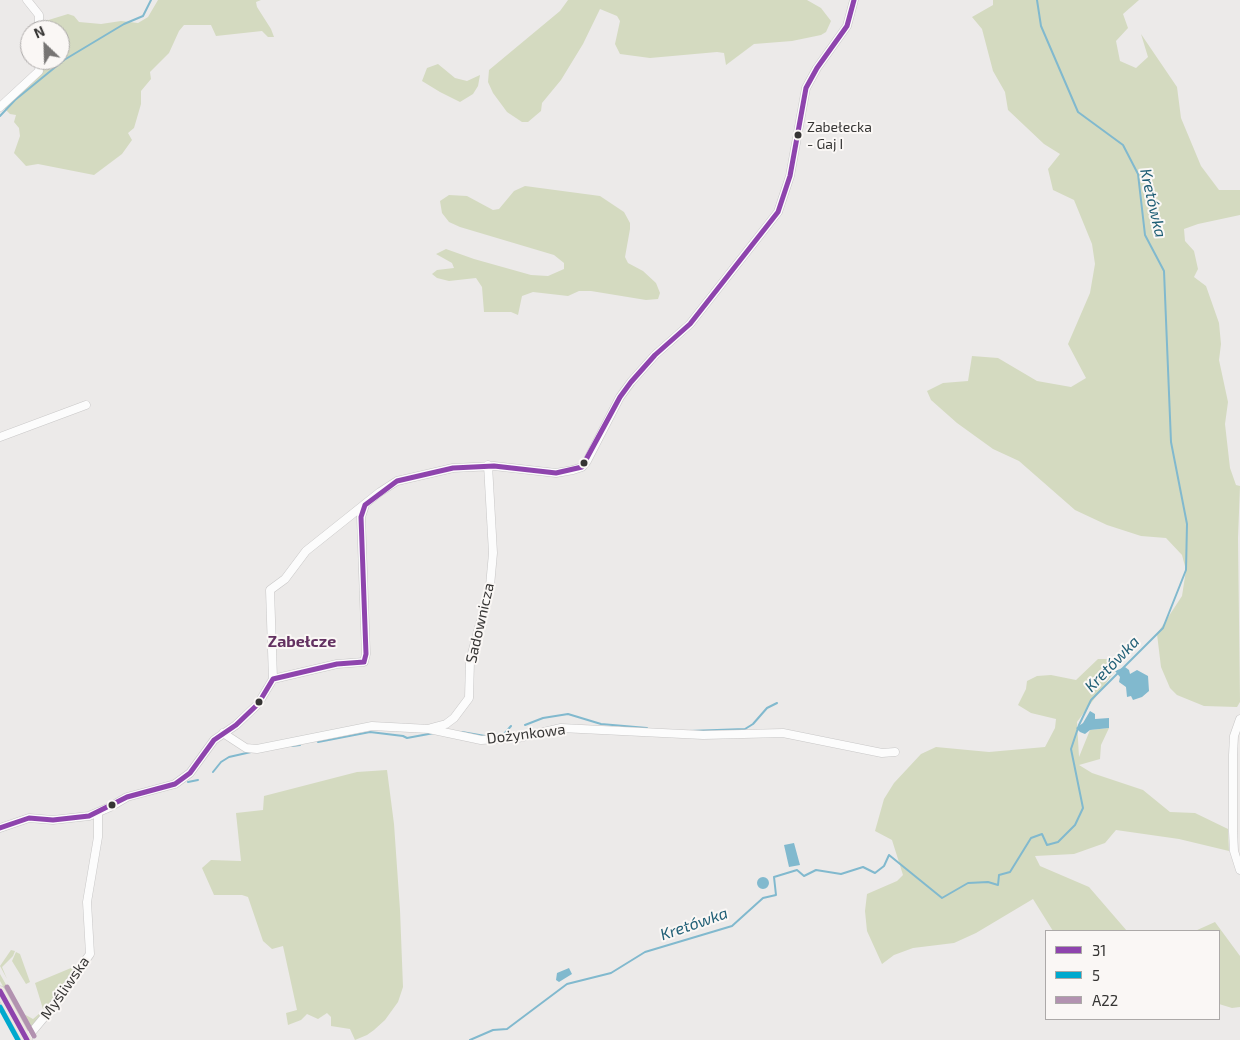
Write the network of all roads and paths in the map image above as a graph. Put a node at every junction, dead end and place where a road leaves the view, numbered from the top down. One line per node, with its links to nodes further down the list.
1 (27, 0): 3 (street)
2 (854, 0): 8 (street)
3 (39, 20)
4 (39, 70): 5 (street)
5 (0, 107)
6 (86, 405): 7 (street)
7 (0, 437)
8 (488, 465): 9 (street); 12 (street, Sadownicza)
9 (365, 505): 10 (street); 10 (street)
10 (273, 678): 13 (street)
11 (1240, 719): 17 (street)
12 (429, 728): 13 (street, Dożynkowa); 14 (street, Dożynkowa)
13 (223, 733): 15 (street)
14 (895, 752)
15 (98, 812): 16 (street); 19 (street, Myśliwska)
16 (0, 828)
17 (1240, 870)
18 (0, 991): 19 (main road)
19 (26, 1040)

